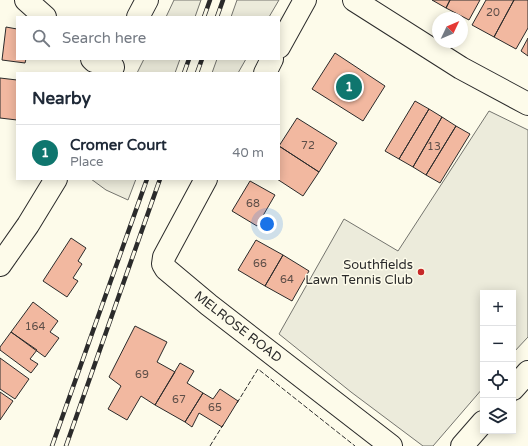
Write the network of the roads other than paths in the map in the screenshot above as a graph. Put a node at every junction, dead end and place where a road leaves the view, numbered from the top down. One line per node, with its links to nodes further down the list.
1 (26, 0): 5 (street)
2 (147, 0): 6 (street)
3 (305, 0): 7 (street)
4 (354, 0): 12 (street)
5 (44, 16)
6 (139, 16)
7 (280, 45)
8 (93, 60): 10 (street)
9 (272, 60): 11 (street)
10 (113, 66)
11 (266, 72)
12 (528, 104)
13 (55, 180): 15 (street)
14 (205, 180): 19 (street, MELROSE ROAD)
15 (0, 265)
16 (528, 372): 17 (street)
17 (516, 386)
18 (480, 425): 20 (street)
19 (391, 446)
20 (462, 446)

